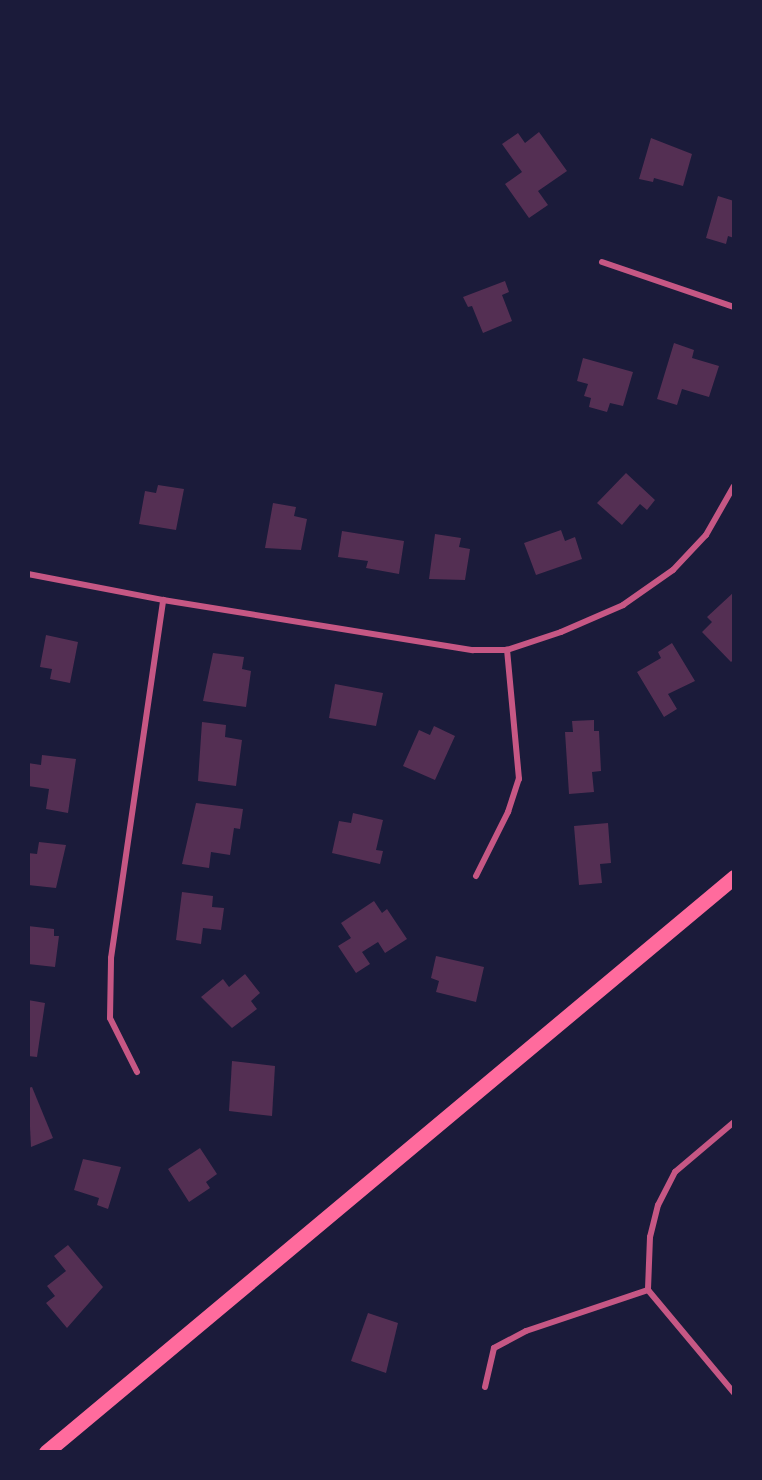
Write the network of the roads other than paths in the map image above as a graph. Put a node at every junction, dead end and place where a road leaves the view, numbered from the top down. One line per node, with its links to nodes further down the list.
1 (602, 262): 2 (street)
2 (734, 307)
3 (734, 486): 6 (street)
4 (28, 574): 5 (street)
5 (164, 600): 6 (street); 9 (street)
6 (507, 650): 7 (street)
7 (476, 876)
8 (731, 884): 14 (main road)
9 (137, 1072)
10 (734, 1122): 11 (street)
11 (648, 1290): 12 (street); 13 (street)
12 (485, 1387)
13 (734, 1393)
14 (46, 1452)

